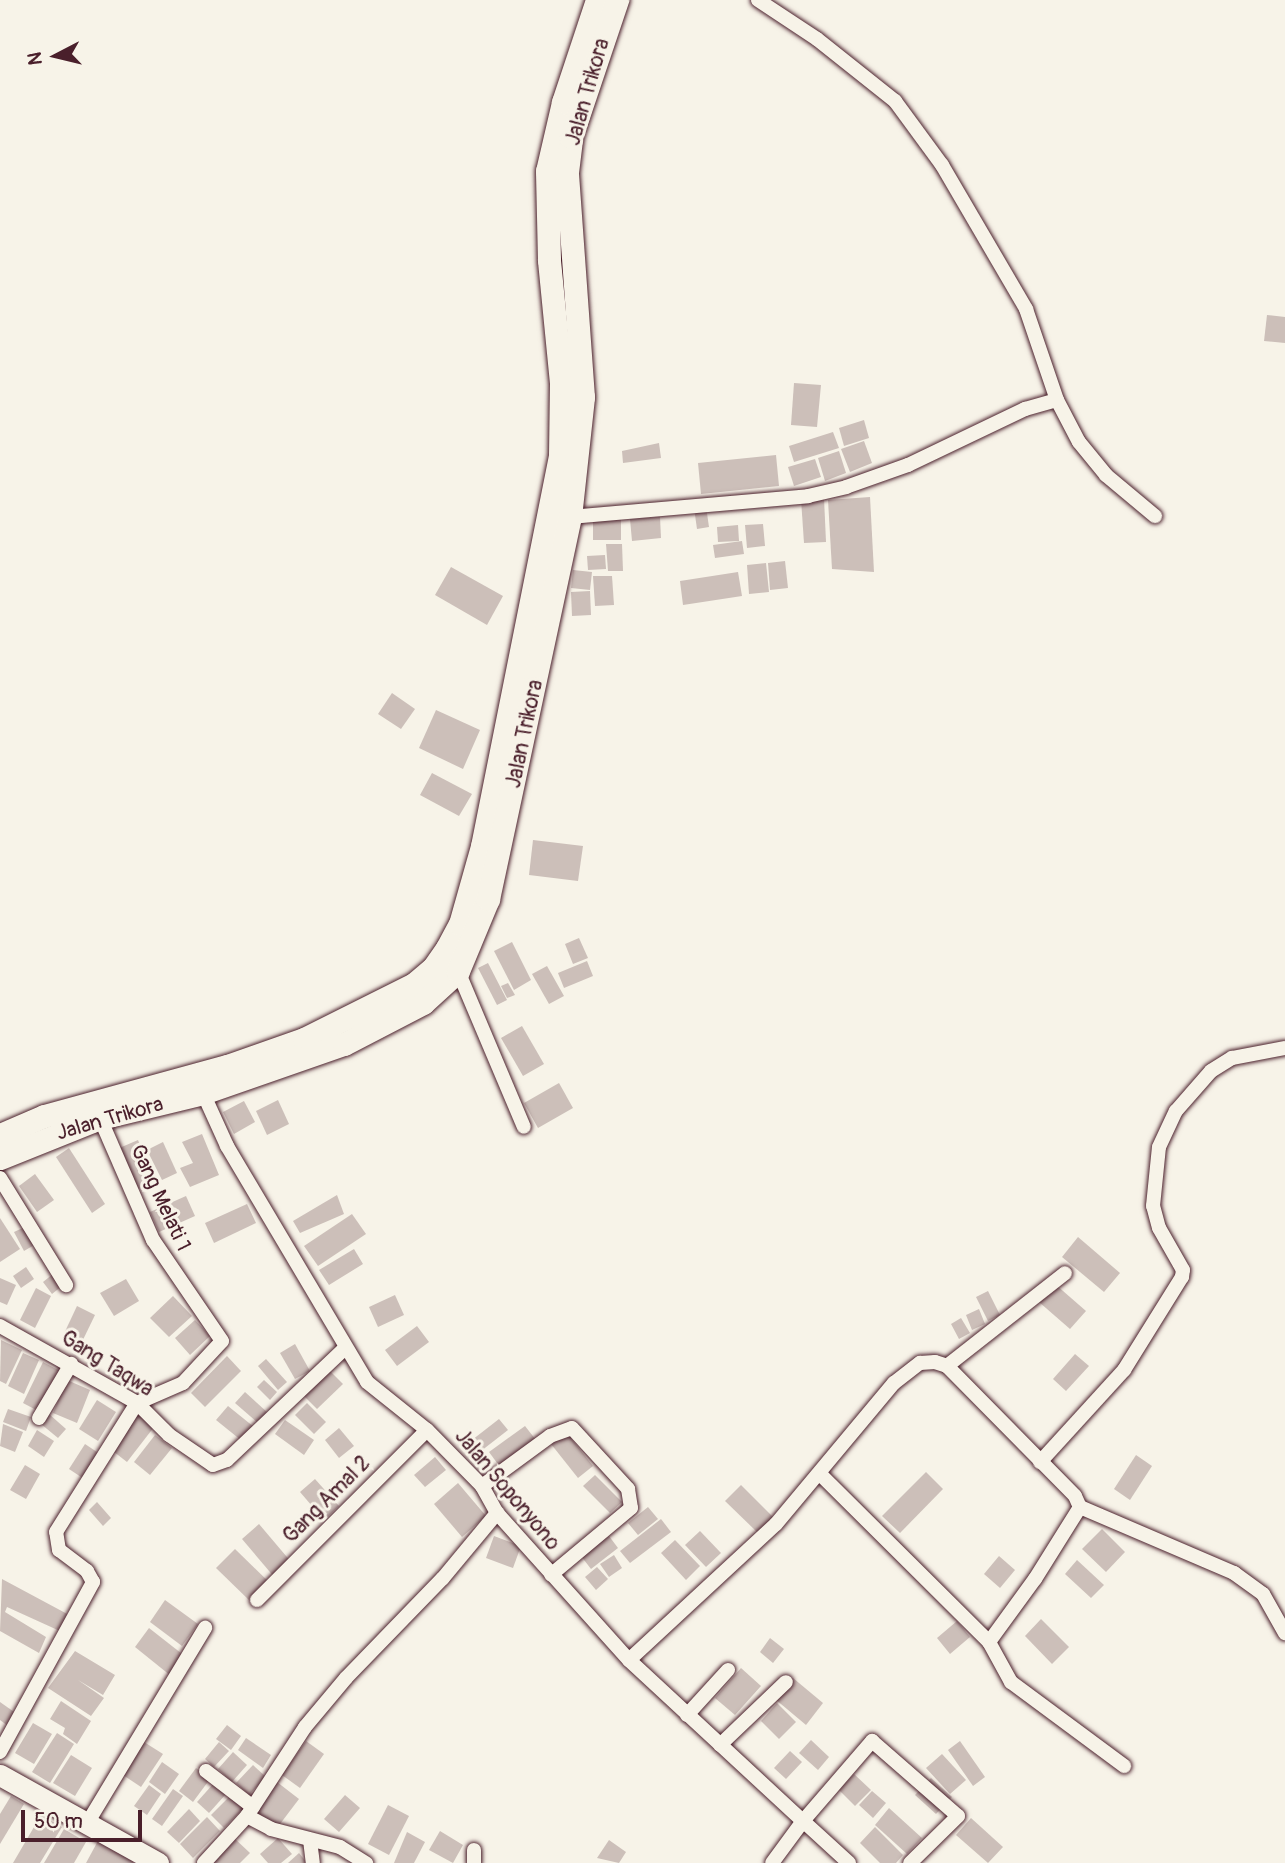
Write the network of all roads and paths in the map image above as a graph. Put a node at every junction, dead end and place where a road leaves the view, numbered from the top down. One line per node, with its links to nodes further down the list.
1 (597, 0): 7 (main road, Jalan Trikora)
2 (617, 0): 6 (main road, Jalan Trikora)
3 (758, 0): 4 (street)
4 (1057, 400): 5 (street); 6 (street)
5 (1155, 516)
6 (569, 517): 7 (main road, Jalan Trikora)
7 (513, 739): 8 (main road, Jalan Trikora); 13 (main road, Jalan Trikora)
8 (458, 971): 10 (main road, Jalan Trikora); 12 (street)
9 (1285, 1048): 25 (street)
10 (203, 1093): 11 (main road, Jalan Trikora); 19 (street, Jalan Soponyono)
11 (100, 1118): 14 (main road, Jalan Trikora); 22 (street, Gang Melati 1)
12 (524, 1127)
13 (0, 1135)
14 (0, 1158)
15 (0, 1178): 17 (street)
16 (1065, 1273): 21 (street)
17 (66, 1285)
18 (0, 1326): 20 (street, Gang Taqwa)
19 (345, 1348): 22 (street, Gang Taqwa); 24 (street, Jalan Soponyono)
20 (71, 1364): 22 (street, Gang Taqwa); 23 (street)
21 (947, 1366): 25 (street); 26 (street)
22 (136, 1402): 40 (street)
23 (39, 1418)
24 (427, 1430): 27 (street, Jalan Soponyono); 31 (street, Gang Amal 2)
25 (1041, 1462): 28 (street)
26 (820, 1474): 34 (street); 35 (street)
27 (482, 1486): 29 (street, Jalan Soponyono); 30 (street)
28 (1080, 1507): 33 (street); 34 (street)
29 (497, 1513): 30 (street, Jalan Soponyono); 44 (street)
30 (551, 1575): 35 (street, Jalan Soponyono)
31 (257, 1600)
32 (205, 1628): 46 (street)
33 (1285, 1633)
34 (989, 1642): 41 (street)
35 (629, 1660): 38 (street, Jalan Soponyono)
36 (728, 1670): 38 (street)
37 (786, 1682): 39 (street)
38 (687, 1715): 39 (street, Jalan Soponyono)
39 (720, 1745): 45 (street, Jalan Soponyono)
40 (0, 1752)
41 (1124, 1766)
42 (206, 1771): 44 (street)
43 (0, 1775): 46 (street)
44 (250, 1812): 47 (street); 49 (street)
45 (803, 1821): 52 (street); 53 (street, Jalan Soponyono); 54 (street)
46 (88, 1822): 48 (street)
47 (310, 1840): 50 (street); 51 (street)
48 (148, 1860)
49 (204, 1863)
50 (313, 1863)
51 (366, 1863)
52 (772, 1863)
53 (849, 1863)
54 (910, 1863)

